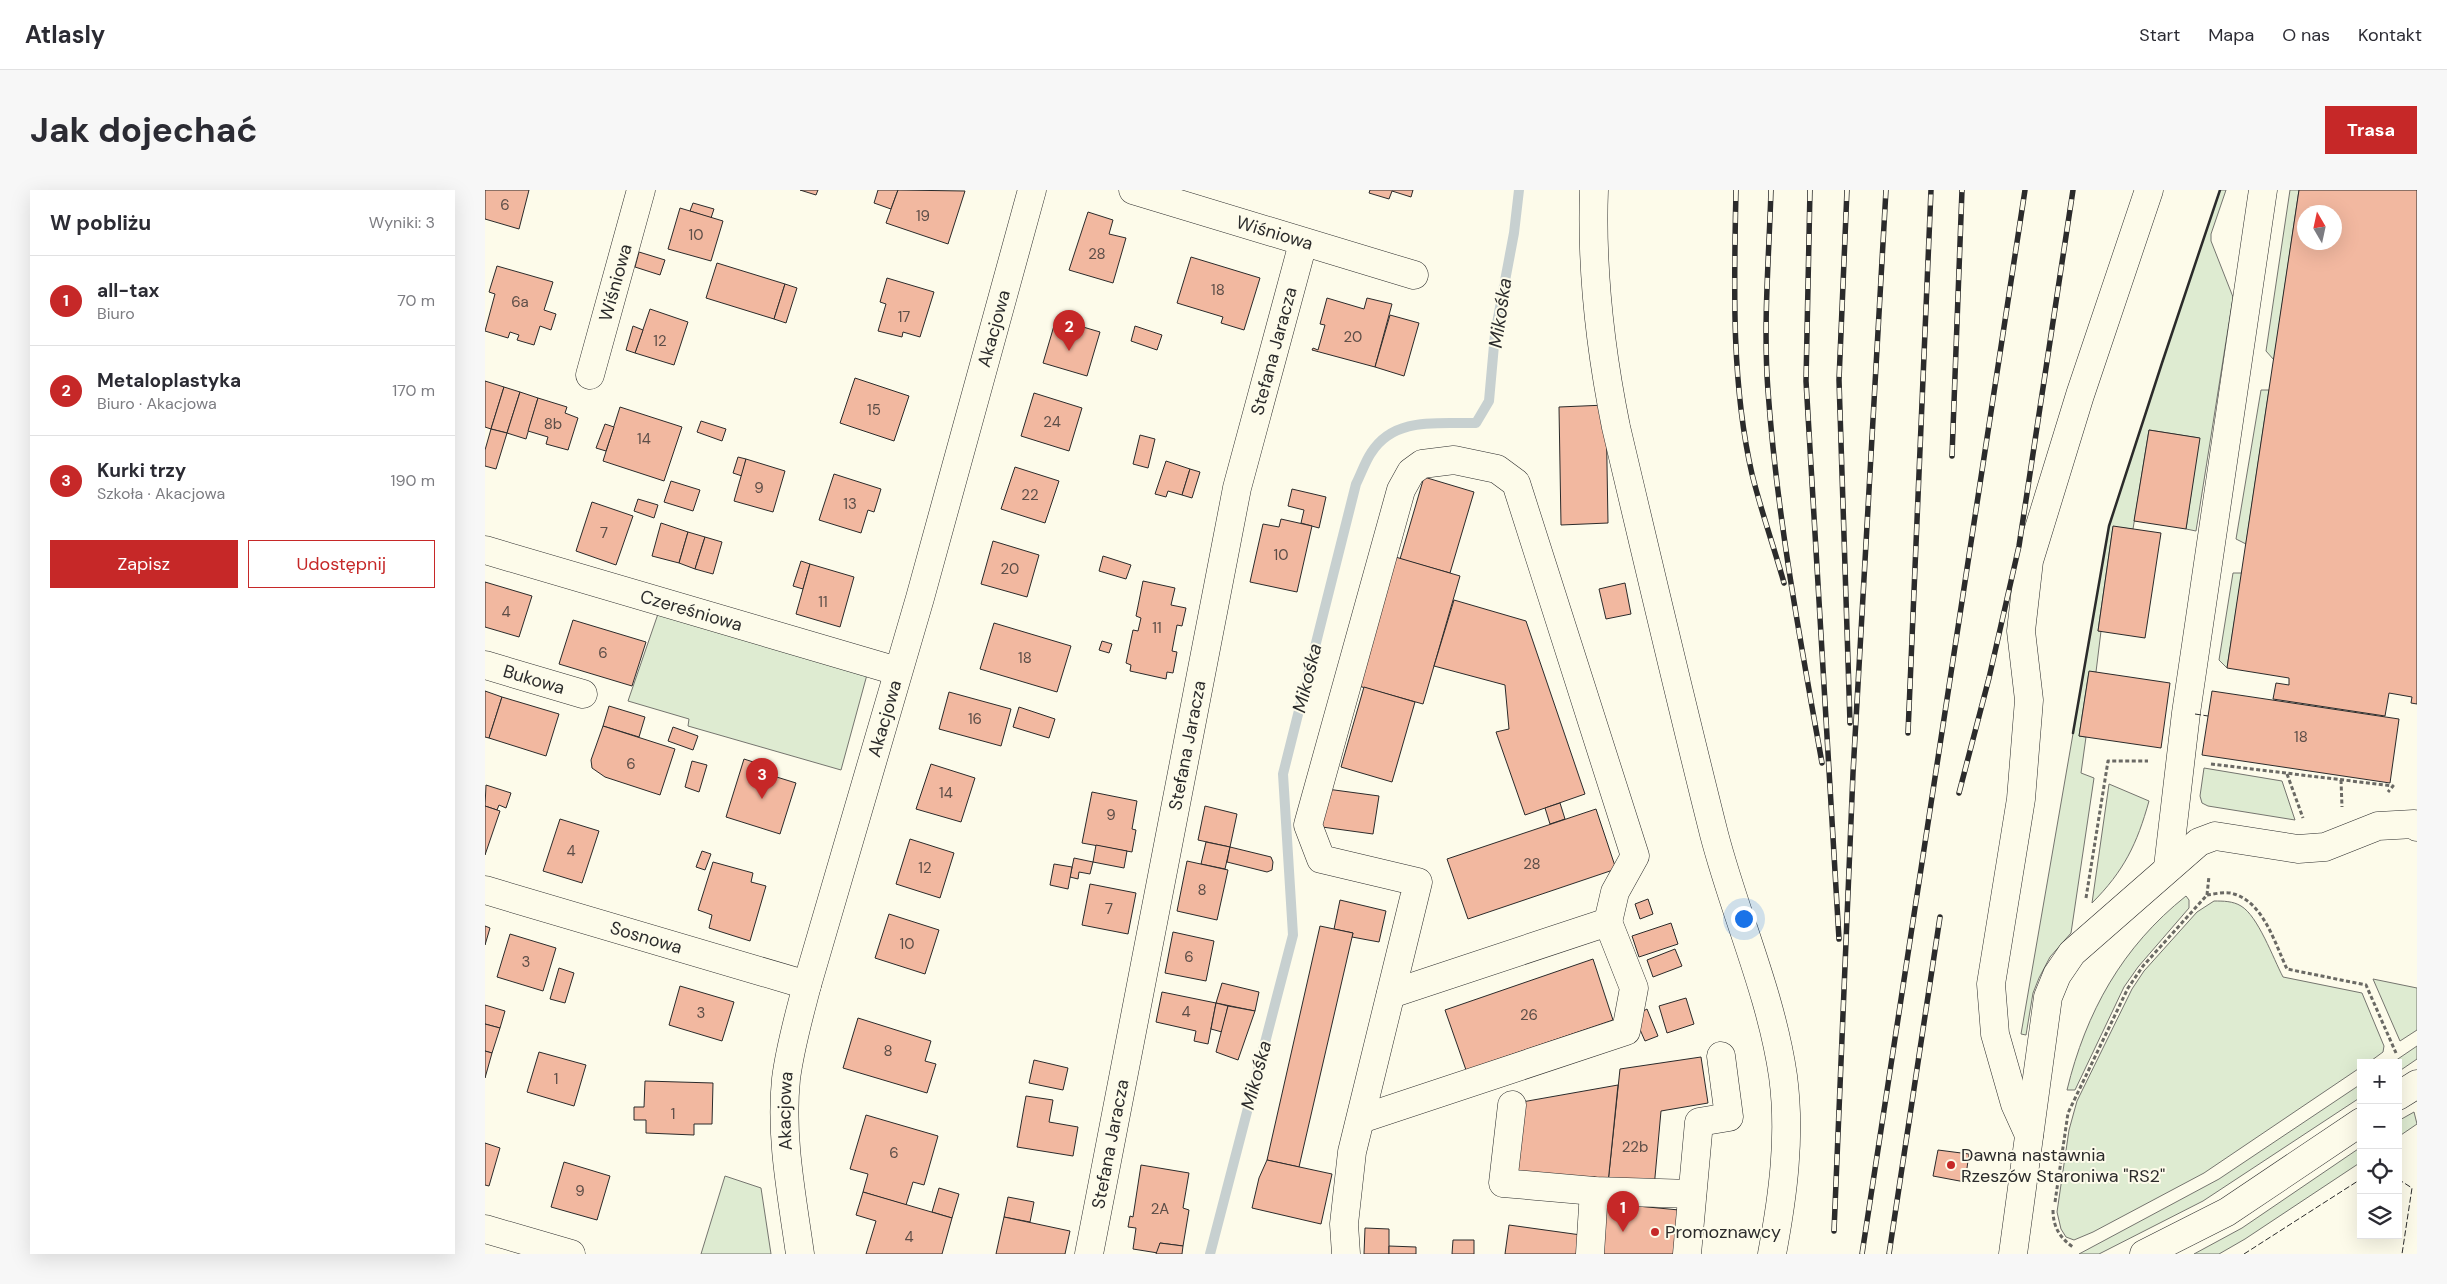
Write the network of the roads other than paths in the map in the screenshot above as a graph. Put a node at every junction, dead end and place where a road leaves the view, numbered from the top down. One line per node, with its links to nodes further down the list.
1 (641, 190): 9 (street, Wiśniowa)
2 (1032, 190): 12 (street, Akacjowa)
3 (1133, 190): 7 (street, Wiśniowa)
4 (1594, 190): 36 (street)
5 (2149, 190): 26 (street)
6 (2263, 190): 15 (street)
7 (1303, 243): 8 (street, Wiśniowa); 32 (street, Stefana Jaracza)
8 (1414, 275)
9 (590, 374)
10 (485, 550): 12 (street, Czereśniowa)
11 (485, 665): 13 (street, Bukowa)
12 (897, 672): 18 (street, Akacjowa)
13 (583, 694)
14 (2416, 818): 15 (street)
15 (2168, 867): 26 (street)
16 (485, 890): 18 (street, Sosnowa)
17 (1608, 922): 19 (street); 19 (street); 24 (street)
18 (807, 986): 31 (street, Akacjowa)
19 (1391, 994): 24 (street)
20 (1721, 1056): 28 (street)
21 (2417, 1084): 22 (street)
22 (2402, 1093)
23 (1512, 1105): 27 (street)
24 (1361, 1119): 33 (street)
25 (2357, 1125): 38 (street)
26 (2029, 1135): 37 (street)
27 (1594, 1191): 28 (street); 34 (street)
28 (1692, 1194): 35 (street)
29 (485, 1229): 30 (street)
30 (571, 1254)
31 (800, 1254)
32 (1089, 1254)
33 (1346, 1254)
34 (1590, 1254)
35 (1687, 1254)
36 (1772, 1254)
37 (2013, 1254)
38 (2144, 1254)

